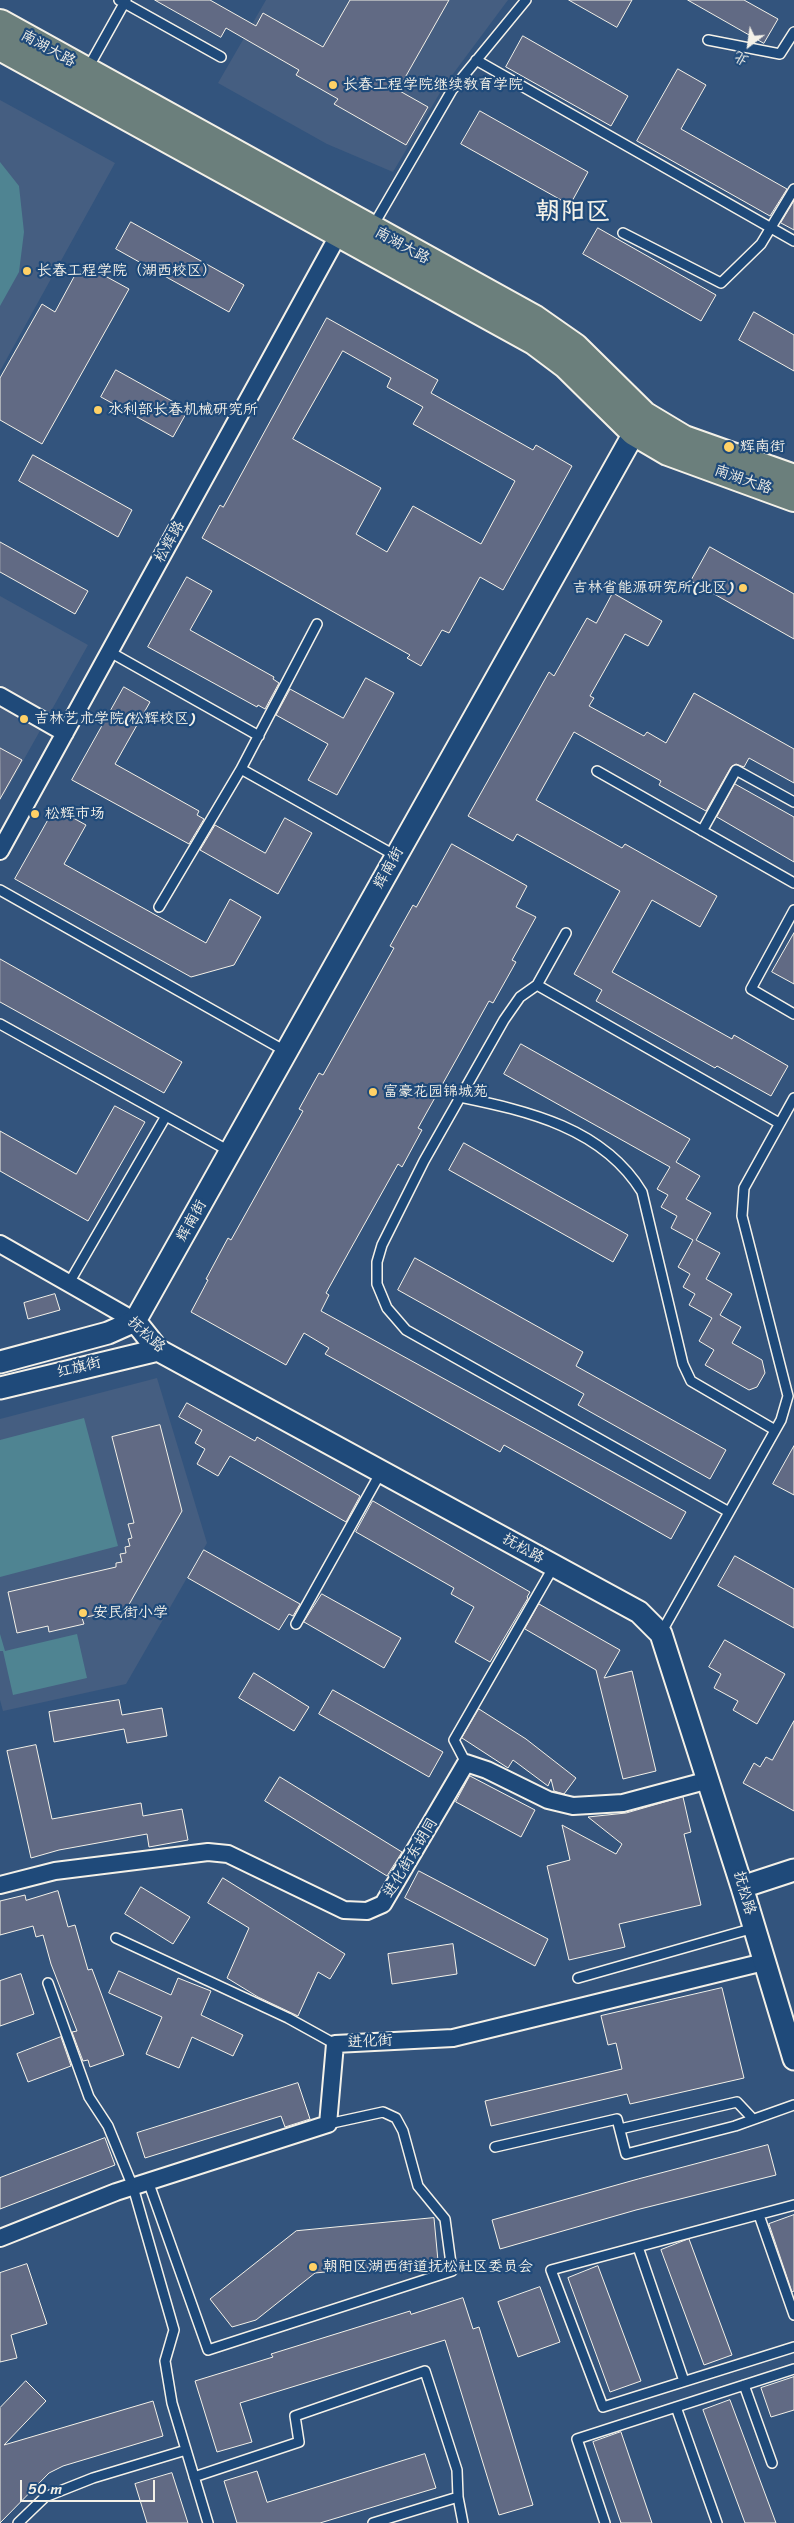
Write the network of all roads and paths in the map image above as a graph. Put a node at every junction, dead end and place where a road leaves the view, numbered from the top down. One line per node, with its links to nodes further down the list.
1 (526, 0): 8 (lane)
2 (123, 1): 7 (lane); 9 (lane)
3 (0, 22): 9 (main road, 南湖大路)
4 (794, 32): 5 (lane)
5 (708, 40)
6 (0, 47): 13 (main road, 南湖大路)
7 (221, 57)
8 (476, 60): 11 (lane); 12 (lane)
9 (87, 70): 12 (main road, 南湖大路)
10 (794, 189): 11 (lane)
11 (771, 228): 14 (lane); 15 (lane)
12 (372, 229): 16 (main road, 南湖大路)
13 (340, 232): 16 (main road, 南湖大路); 22 (street, 松辉路)
14 (624, 233)
15 (794, 241)
16 (639, 423): 17 (main road, 南湖大路); 20 (main road, 南湖大路); 32 (street, 辉南街)
17 (740, 460): 18 (street); 19 (main road, 南湖大路)
18 (794, 468)
19 (794, 478)
20 (794, 498)
21 (317, 624): 25 (lane)
22 (110, 652): 24 (street, 松辉路); 25 (lane)
23 (0, 696): 24 (street)
24 (65, 733): 29 (street, 松辉路)
25 (258, 736): 26 (lane)
26 (241, 769): 32 (lane); 35 (lane)
27 (597, 772): 30 (lane)
28 (794, 802): 30 (lane)
29 (7, 820): 31 (street, 松辉路)
30 (702, 831): 33 (lane)
31 (0, 851)
32 (396, 856): 41 (street, 辉南街)
33 (794, 883)
34 (0, 890): 41 (lane)
35 (159, 907)
36 (794, 910): 39 (lane)
37 (566, 933): 38 (lane)
38 (537, 985): 42 (lane); 45 (lane)
39 (794, 1014)
40 (0, 1024): 44 (lane)
41 (287, 1052): 46 (street, 辉南街)
42 (460, 1097): 54 (lane); 56 (lane)
43 (794, 1098): 45 (lane)
44 (166, 1116): 46 (lane); 48 (lane)
45 (779, 1123): 53 (lane)
46 (231, 1152): 49 (street, 辉南街)
47 (0, 1244): 48 (street, 抚松路)
48 (69, 1283): 49 (street, 抚松路)
49 (136, 1321): 50 (street, 抚松路); 51 (street, 红旗街)
50 (158, 1350): 52 (street, 红旗街); 55 (street, 抚松路)
51 (0, 1362)
52 (0, 1388)
53 (790, 1407): 54 (lane)
54 (775, 1430): 56 (lane)
55 (381, 1472): 57 (street, 抚松路); 58 (lane)
56 (729, 1512): 59 (lane)
57 (554, 1566): 59 (street, 抚松路); 60 (lane)
58 (296, 1624)
59 (661, 1634): 61 (street, 抚松路)
60 (466, 1763): 61 (street); 63 (street, 进化街东胡同)
61 (709, 1780): 64 (street, 抚松路)
62 (794, 1870): 64 (street)
63 (0, 1885)
64 (742, 1887): 65 (street, 抚松路)
65 (754, 1928): 67 (street, 抚松路); 68 (lane)
66 (116, 1938): 70 (lane)
67 (764, 1962): 70 (street, 进化街); 71 (street, 抚松路)
68 (578, 1978)
69 (48, 1982): 77 (lane)
70 (334, 2044): 74 (street, 进化街)
71 (794, 2059)
72 (794, 2106): 73 (lane)
73 (754, 2119): 75 (lane); 75 (lane)
74 (328, 2124): 77 (street); 77 (lane)
75 (620, 2129): 76 (lane)
76 (495, 2148)
77 (140, 2184): 80 (street); 88 (lane)
78 (794, 2205): 79 (lane)
79 (759, 2215): 81 (lane); 82 (lane)
80 (0, 2238)
81 (638, 2247): 85 (lane); 85 (lane)
82 (794, 2315)
83 (794, 2347): 85 (lane)
84 (794, 2369): 86 (lane)
85 (684, 2381)
86 (744, 2385): 87 (lane); 89 (lane)
87 (676, 2407): 96 (lane); 97 (lane)
88 (186, 2450): 90 (lane); 92 (lane)
89 (772, 2463)
90 (194, 2477): 91 (lane); 93 (lane)
91 (458, 2497): 94 (lane); 95 (lane)
92 (18, 2523)
93 (208, 2523)
94 (374, 2523)
95 (464, 2523)
96 (604, 2523)
97 (717, 2523)

